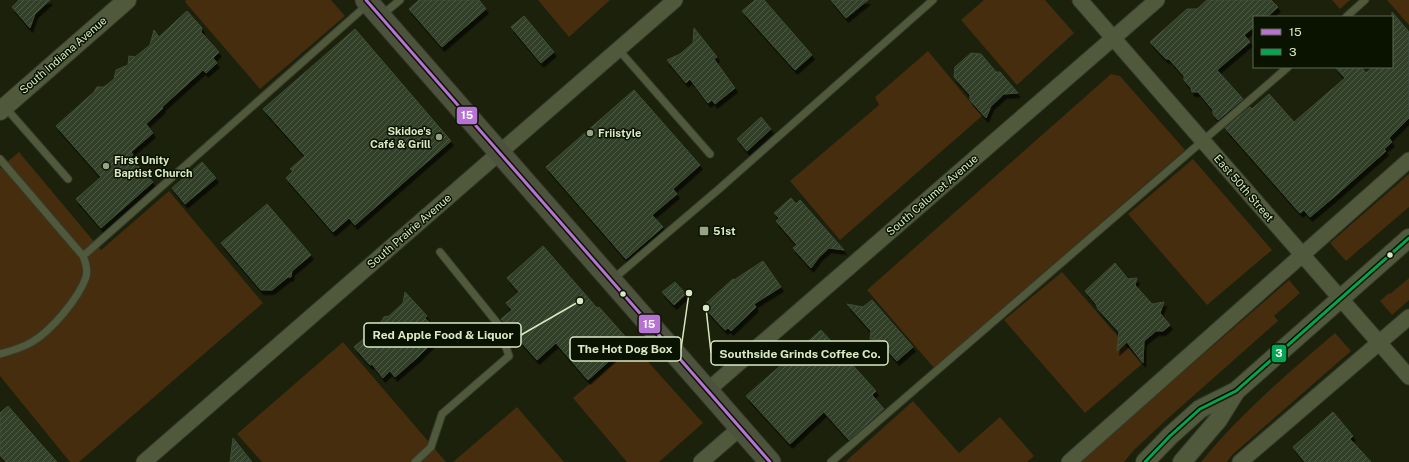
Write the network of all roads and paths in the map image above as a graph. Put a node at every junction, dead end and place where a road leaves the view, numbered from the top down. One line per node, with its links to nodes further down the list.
1 (127, 0): 13 (street, South Indiana Avenue)
2 (400, 0): 8 (lane)
3 (675, 0): 11 (street, South Prairie Avenue)
4 (933, 0): 24 (lane)
5 (1080, 0): 10 (street, East 50th Street)
6 (1157, 0): 10 (street, South Calumet Avenue)
7 (1365, 0): 9 (lane)
8 (372, 7): 15 (main road); 23 (lane)
9 (1347, 16)
10 (1113, 38): 14 (street, East 50th Street); 30 (street, South Calumet Avenue)
11 (618, 49): 15 (street, South Prairie Avenue); 16 (lane)
12 (1287, 68): 14 (lane)
13 (2, 109): 19 (lane)
14 (1203, 141): 22 (street, East 50th Street); 37 (lane)
15 (499, 152): 24 (main road); 33 (street, South Prairie Avenue)
16 (710, 154)
17 (0, 159): 23 (lane)
18 (1409, 160): 22 (street)
19 (68, 179)
20 (1409, 238): 25 (street)
21 (440, 252): 34 (lane)
22 (1302, 254): 25 (street, East 50th Street); 38 (street)
23 (83, 256): 28 (lane)
24 (611, 281): 30 (main road)
25 (1340, 298): 27 (street, East 50th Street); 31 (street)
26 (1409, 317): 27 (street)
27 (1379, 343): 29 (street, East 50th Street); 41 (street)
28 (0, 354)
29 (1409, 377)
30 (708, 390): 32 (main road)
31 (1236, 391): 39 (street); 40 (street)
32 (740, 428): 35 (street); 36 (main road)
33 (144, 462)
34 (415, 462)
35 (701, 462)
36 (770, 462)
37 (831, 462)
38 (1069, 462)
39 (1145, 462)
40 (1182, 462)
41 (1240, 462)

